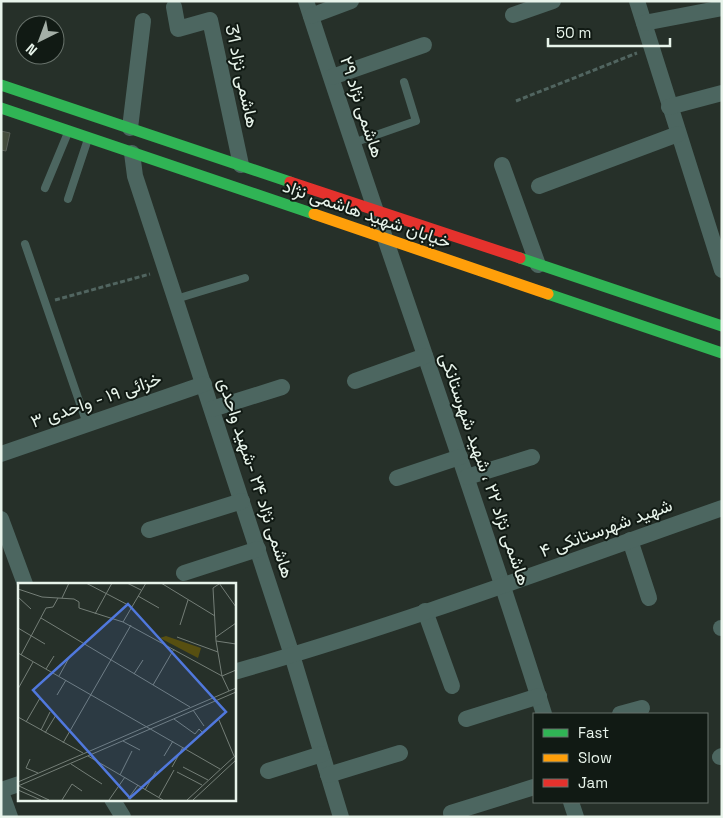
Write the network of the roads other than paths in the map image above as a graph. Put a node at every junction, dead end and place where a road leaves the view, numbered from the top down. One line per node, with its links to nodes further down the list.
1 (352, 1): 6 (street)
2 (553, 1): 7 (street)
3 (637, 1): 9 (street)
4 (174, 7): 23 (street, هاشمی نژاد 31)
5 (722, 8): 9 (street)
6 (308, 9): 11 (street, هاشمی نژاد ۲۹)
7 (514, 15)
8 (142, 21): 17 (street)
9 (644, 24): 15 (street)
10 (424, 45): 11 (street)
11 (332, 77): 21 (street, هاشمی نژاد ۲۹)
12 (404, 82): 21 (lane)
13 (1, 84): 17 (main road, خیابان شهید هاشمی نژاد)
14 (722, 94): 15 (street)
15 (669, 107): 19 (street)
16 (1, 108): 18 (main road, خیابان شهید هاشمی نژاد)
17 (130, 128): 23 (main road, خیابان شهید هاشمی نژاد)
18 (68, 131): 20 (main road, خیابان شهید هاشمی نژاد); 26 (lane)
19 (678, 134): 25 (street); 32 (street)
20 (89, 138): 22 (main road, خیابان شهید هاشمی نژاد); 27 (lane)
21 (352, 143): 28 (street, هاشمی نژاد ۲۹)
22 (132, 153): 29 (main road, خیابان شهید هاشمی نژاد); 34 (street, هاشمی نژاد ۲۴ -شهید واحدی)
23 (241, 165): 28 (main road, خیابان شهید هاشمی نژاد)
24 (502, 165): 31 (street)
25 (539, 186)
26 (45, 188)
27 (68, 199)
28 (374, 210): 29 (street, هاشمی نژاد ۲۹); 31 (main road, خیابان شهید هاشمی نژاد)
29 (384, 238): 36 (main road, خیابان شهید هاشمی نژاد); 37 (street, هاشمی نژاد ۲۲ ، شهید شهرستانکی)
30 (25, 244): 42 (lane)
31 (538, 265): 35 (main road, خیابان شهید هاشمی نژاد)
32 (722, 270)
33 (245, 278): 34 (lane)
34 (176, 299): 39 (street, هاشمی نژاد ۲۴ -شهید واحدی)
35 (722, 326)
36 (722, 353)
37 (425, 356): 38 (street); 44 (street, هاشمی نژاد ۲۲ ، شهید شهرستانکی)
38 (354, 381)
39 (204, 384): 41 (street, هاشمی نژاد ۲۴ -شهید واحدی); 42 (street, خزائی ۱۹ - واحدی ۳)
40 (282, 387): 41 (street)
41 (212, 409): 48 (street, هاشمی نژاد ۲۴ -شهید واحدی)
42 (88, 424): 43 (street, خزائی ۱۹ - واحدی ۳)
43 (1, 454)
44 (460, 457): 46 (street, هاشمی نژاد ۲۲ ، شهید شهرستانکی); 47 (street)
45 (532, 457): 46 (street)
46 (467, 477): 56 (street, هاشمی نژاد ۲۲ ، شهید شهرستانکی)
47 (397, 478)
48 (242, 501): 51 (street); 53 (street, هاشمی نژاد ۲۴ -شهید واحدی)
49 (722, 508): 52 (street, شهید شهرستانکی ۴)
50 (1, 519): 55 (street)
51 (149, 530)
52 (630, 540): 56 (street, شهید شهرستانکی ۴); 57 (street)
53 (258, 549): 54 (street); 59 (street, هاشمی نژاد ۲۴ -شهید واحدی)
54 (184, 573)
55 (25, 583)
56 (505, 585): 58 (street, شهید شهرستانکی ۴); 62 (street, هاشمی نژاد ۲۲ ، شهید شهرستانکی)
57 (649, 598)
58 (426, 611): 59 (street, شهید شهرستانکی ۴); 61 (street)
59 (292, 655): 60 (street, شهید شهرستانکی ۴); 68 (street, هاشمی نژاد ۲۴ -شهید واحدی)
60 (235, 672)
61 (452, 686)
62 (539, 696): 64 (street, هاشمی نژاد ۲۲ ، شهید شهرستانکی); 66 (street)
63 (642, 708): 65 (street)
64 (544, 713)
65 (624, 713)
66 (466, 719)
67 (400, 753): 70 (street)
68 (322, 754): 69 (street); 70 (street, هاشمی نژاد ۲۴ -شهید واحدی)
69 (268, 771)
70 (328, 775): 77 (street, هاشمی نژاد ۲۴ -شهید واحدی)
71 (18, 784): 73 (street)
72 (533, 787): 76 (street)
73 (1, 791): 78 (street)
74 (113, 800): 79 (street)
75 (571, 803): 80 (street)
76 (451, 813)
77 (340, 816)
78 (10, 817)
79 (123, 817)
80 (576, 817)

